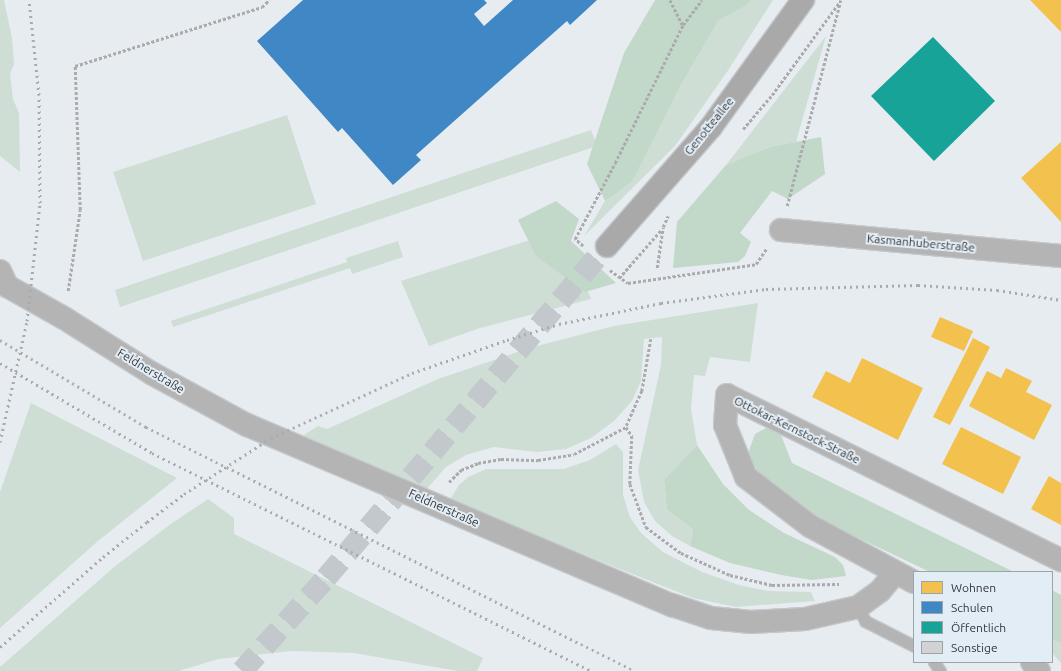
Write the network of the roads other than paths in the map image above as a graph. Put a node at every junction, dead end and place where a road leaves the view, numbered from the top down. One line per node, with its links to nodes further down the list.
1 (803, 0): 3 (main road, Genotteallee)
2 (781, 230): 4 (street, Kasmanhuberstraße)
3 (607, 246)
4 (1061, 256)
5 (0, 270): 8 (street, Feldnerstraße)
6 (1061, 560): 7 (street, Ottokar-Kernstock-Straße)
7 (905, 578): 8 (street, Feldnerstraße)
8 (858, 607): 9 (lane)
9 (913, 645)
10 (1033, 663): 11 (street)
11 (1039, 671)

